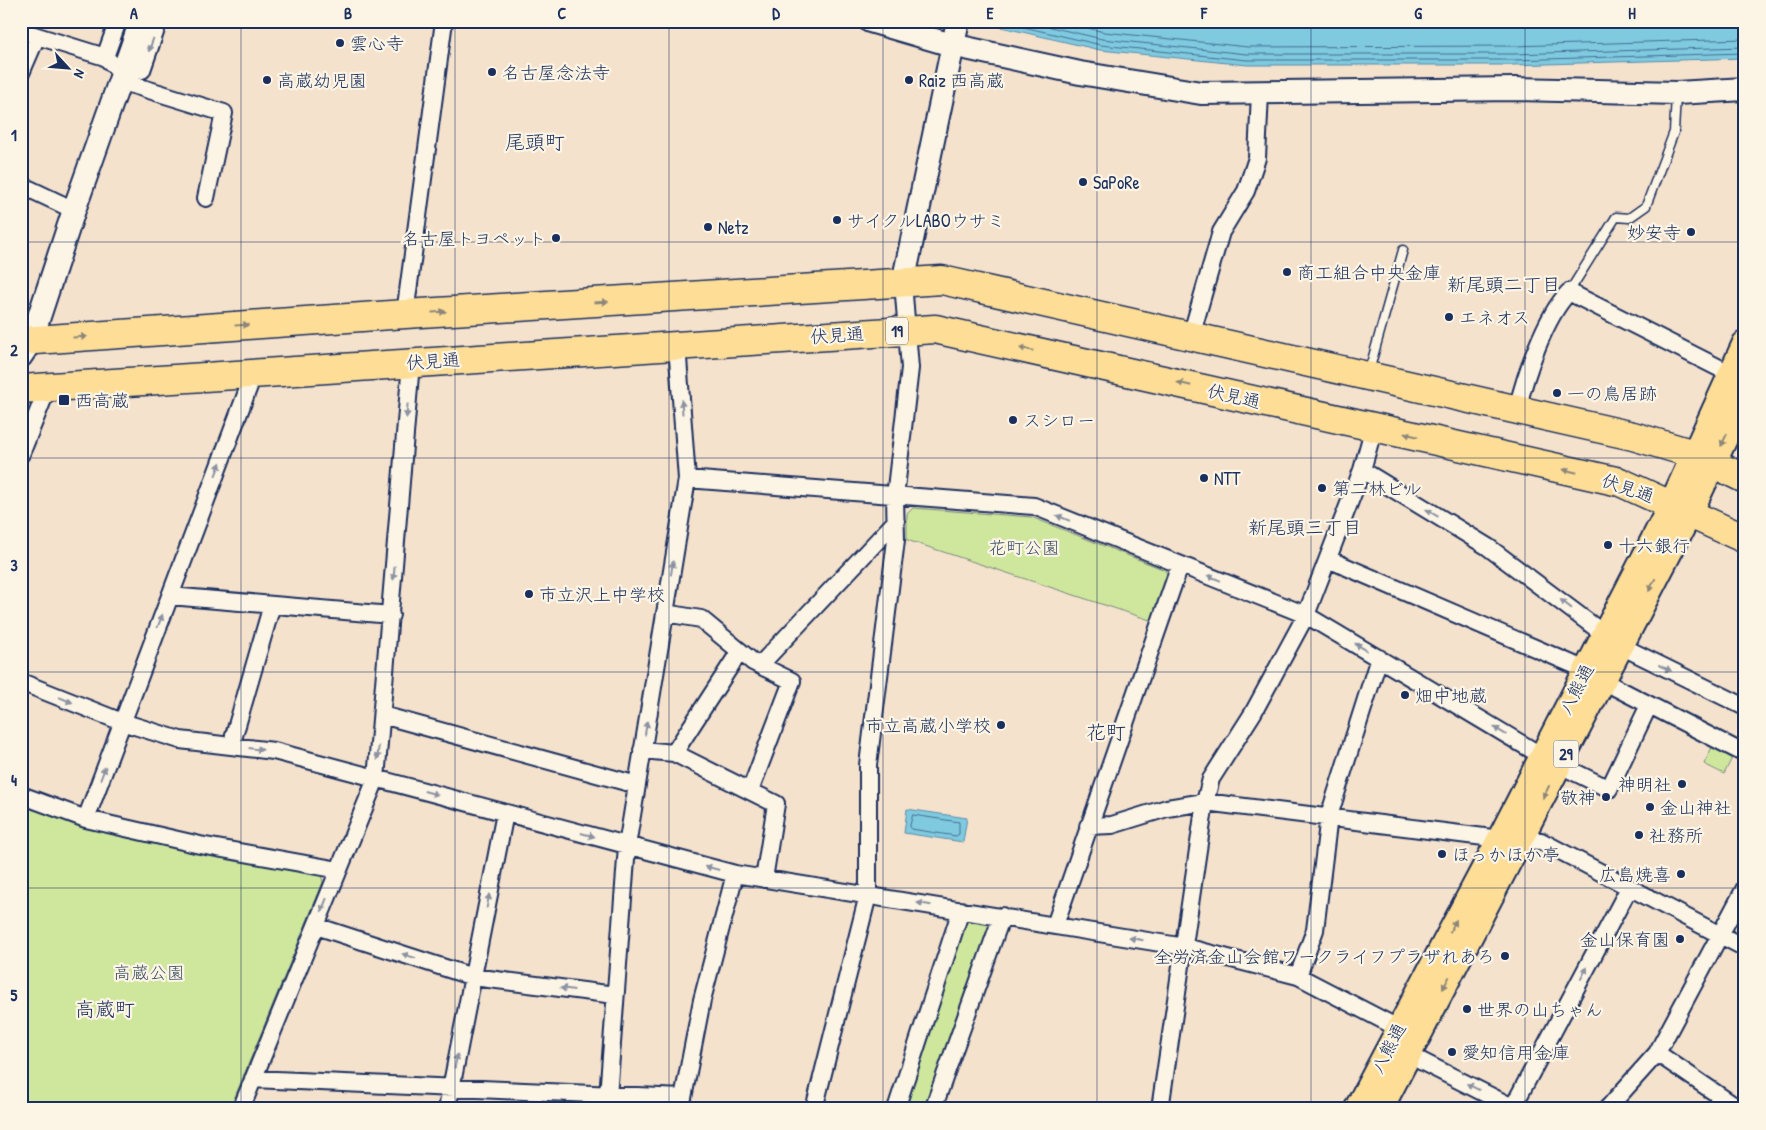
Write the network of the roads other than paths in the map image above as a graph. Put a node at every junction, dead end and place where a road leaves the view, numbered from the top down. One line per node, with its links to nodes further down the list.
1 (118, 21): 9 (street)
2 (142, 21): 11 (street)
3 (159, 21): 11 (street, one-way to 11)
4 (444, 21): 21 (street)
5 (870, 21): 7 (street)
6 (21, 31): 8 (street)
7 (955, 32): 14 (street); 19 (street)
8 (37, 36): 9 (street); 10 (street)
9 (105, 57): 11 (street)
10 (21, 73)
11 (128, 75): 16 (street); 17 (street)
12 (1745, 89): 13 (street)
13 (1677, 93): 14 (street); 20 (lane)
14 (1260, 94): 23 (street)
15 (21, 185): 17 (street)
16 (206, 198)
17 (74, 210): 26 (street)
18 (1403, 250): 30 (lane)
19 (903, 282): 21 (highway, one-way to 19); 22 (street); 23 (highway)
20 (1569, 292): 29 (street); 33 (street)
21 (405, 314): 26 (highway, one-way to 21)
22 (906, 330): 25 (highway, 伏見通 / 19); 34 (highway, 伏見通 / 19, one-way to 22); 40 (street)
23 (1191, 336): 30 (highway)
24 (1745, 344): 29 (main road, 八熊通 / 29)
25 (677, 345): 27 (highway, 伏見通 / 19); 38 (street, one-way to 25)
26 (25, 346)
27 (411, 363): 28 (highway, 伏見通 / 19); 49 (street, one-way to 49)
28 (254, 373): 31 (highway, 伏見通 / 19); 46 (street, one-way to 28)
29 (1731, 374): 36 (main road, 八熊通 / 29)
30 (1367, 376): 33 (highway)
31 (34, 388): 35 (street)
32 (1745, 395): 36 (main road, 八熊通 / 29, one-way to 36)
33 (1517, 410): 36 (highway)
34 (1374, 427): 37 (street); 41 (highway, 伏見通 / 19, one-way to 34)
35 (21, 454)
36 (1704, 459): 39 (highway); 41 (main road, 八熊通 / 29)
37 (1362, 470): 44 (street); 51 (street, one-way to 37)
38 (687, 479): 40 (street); 48 (street, one-way to 38)
39 (1745, 479)
40 (895, 497): 42 (street); 45 (street, one-way to 40)
41 (1681, 508): 43 (highway, 伏見通 / 19); 51 (main road, 八熊通 / 29)
42 (896, 521): 54 (street); 82 (street)
43 (1745, 539)
44 (1328, 558): 50 (street); 55 (street)
45 (1180, 565): 50 (street, one-way to 45); 74 (street)
46 (170, 596): 47 (street); 60 (street, one-way to 46)
47 (272, 605): 49 (street); 61 (street)
48 (665, 613): 52 (street); 62 (street, one-way to 48)
49 (391, 615): 59 (street)
50 (1306, 615): 53 (street, one-way to 50); 70 (street)
51 (1613, 640): 55 (main road, 八熊通 / 29); 58 (street, one-way to 58)
52 (740, 651): 54 (street); 63 (street)
53 (1379, 658): 65 (street, one-way to 53); 72 (street)
54 (760, 666): 68 (street)
55 (1594, 676): 57 (street); 65 (main road, 八熊通 / 29)
56 (21, 682): 60 (street, one-way to 60)
57 (1649, 705): 64 (street); 65 (street)
58 (1745, 707)
59 (382, 715): 66 (street, one-way to 66); 67 (street)
60 (122, 722): 61 (street); 73 (street, one-way to 60)
61 (231, 746): 66 (street, one-way to 66)
62 (642, 750): 63 (street); 67 (street)
63 (674, 753): 68 (street)
64 (1745, 754)
65 (1551, 760): 75 (main road, 八熊通 / 29)
66 (376, 779): 71 (street, one-way to 71); 77 (street)
67 (636, 785): 76 (street)
68 (750, 791): 79 (street)
69 (21, 795): 73 (street)
70 (1205, 802): 72 (street); 74 (street); 88 (street)
71 (505, 813): 76 (street, one-way to 76); 90 (street, one-way to 71)
72 (1329, 816): 75 (street); 91 (street)
73 (86, 819): 77 (street)
74 (1088, 826): 85 (street)
75 (1510, 839): 80 (street); 93 (main road, 八熊通 / 29, one-way to 75); 95 (main road, 八熊通 / 29, one-way to 95)
76 (627, 846): 78 (street, one-way to 76); 92 (street)
77 (339, 870): 86 (street, one-way to 86)
78 (735, 874): 79 (street); 98 (street)
79 (764, 879): 82 (street)
80 (1629, 888): 87 (street); 99 (street, one-way to 80)
81 (1745, 888): 87 (street)
82 (868, 895): 83 (street, one-way to 82); 102 (street)
83 (961, 910): 84 (street); 103 (street)
84 (1002, 916): 85 (street); 104 (street)
85 (1055, 925): 88 (street, one-way to 85)
86 (316, 926): 90 (street, one-way to 86); 96 (street)
87 (1719, 934): 89 (street); 94 (street)
88 (1184, 946): 91 (street); 105 (street)
89 (1745, 948)
90 (473, 976): 92 (street, one-way to 90); 97 (street, one-way to 90)
91 (1298, 976): 93 (street)
92 (615, 995): 98 (street)
93 (1398, 1028): 106 (main road, 八熊通 / 29)
94 (1657, 1053): 108 (street); 109 (street)
95 (1409, 1055): 99 (street, one-way to 95); 107 (main road, 八熊通 / 29)
96 (253, 1079): 97 (street); 100 (street)
97 (451, 1088): 98 (street); 101 (street)
98 (607, 1102)
99 (1514, 1108)
100 (241, 1109)
101 (447, 1109)
102 (814, 1109)
103 (896, 1109)
104 (933, 1109)
105 (1160, 1109)
106 (1357, 1109)
107 (1380, 1109)
108 (1606, 1109)
109 (1739, 1109)

